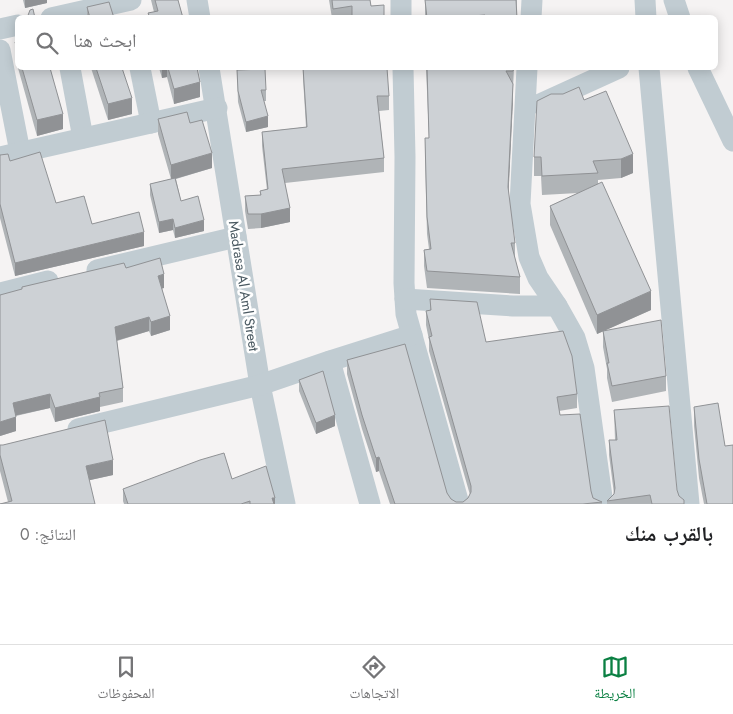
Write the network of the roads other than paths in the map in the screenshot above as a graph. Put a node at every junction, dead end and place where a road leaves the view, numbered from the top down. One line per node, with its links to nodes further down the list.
1 (129, 0): 7 (street); 8 (street)
2 (197, 0): 9 (street)
3 (401, 0): 10 (street)
4 (532, 0): 11 (street)
5 (645, 0): 12 (street)
6 (674, 0): 13 (street)
7 (57, 13)
8 (131, 15)
9 (200, 15)
10 (402, 15)
11 (531, 15)
12 (646, 15)
13 (679, 15)
14 (15, 26): 15 (street)
15 (0, 29)
16 (0, 50): 30 (street)
17 (70, 70): 28 (street)
18 (140, 70): 27 (street)
19 (209, 70): 25 (street, Madrasa Al Aml Street)
20 (403, 70): 34 (street)
21 (527, 70): 26 (street)
22 (615, 70): 26 (street)
23 (649, 70): 44 (street)
24 (699, 70): 29 (street)
25 (217, 108): 27 (street); 32 (street, Madrasa Al Aml Street)
26 (524, 112): 35 (street)
27 (150, 123): 28 (street)
28 (83, 138): 30 (street)
29 (733, 141)
30 (20, 152): 31 (street)
31 (0, 157)
32 (236, 237): 33 (street); 38 (street, Madrasa Al Aml Street)
33 (0, 293)
34 (405, 299): 35 (street); 36 (street)
35 (558, 306): 43 (street)
36 (412, 335): 37 (street); 42 (street)
37 (330, 361): 38 (street); 41 (street)
38 (260, 386): 39 (street); 40 (street, Madrasa Al Aml Street)
39 (58, 434)
40 (285, 504)
41 (370, 504)
42 (459, 504)
43 (603, 504)
44 (689, 504)

